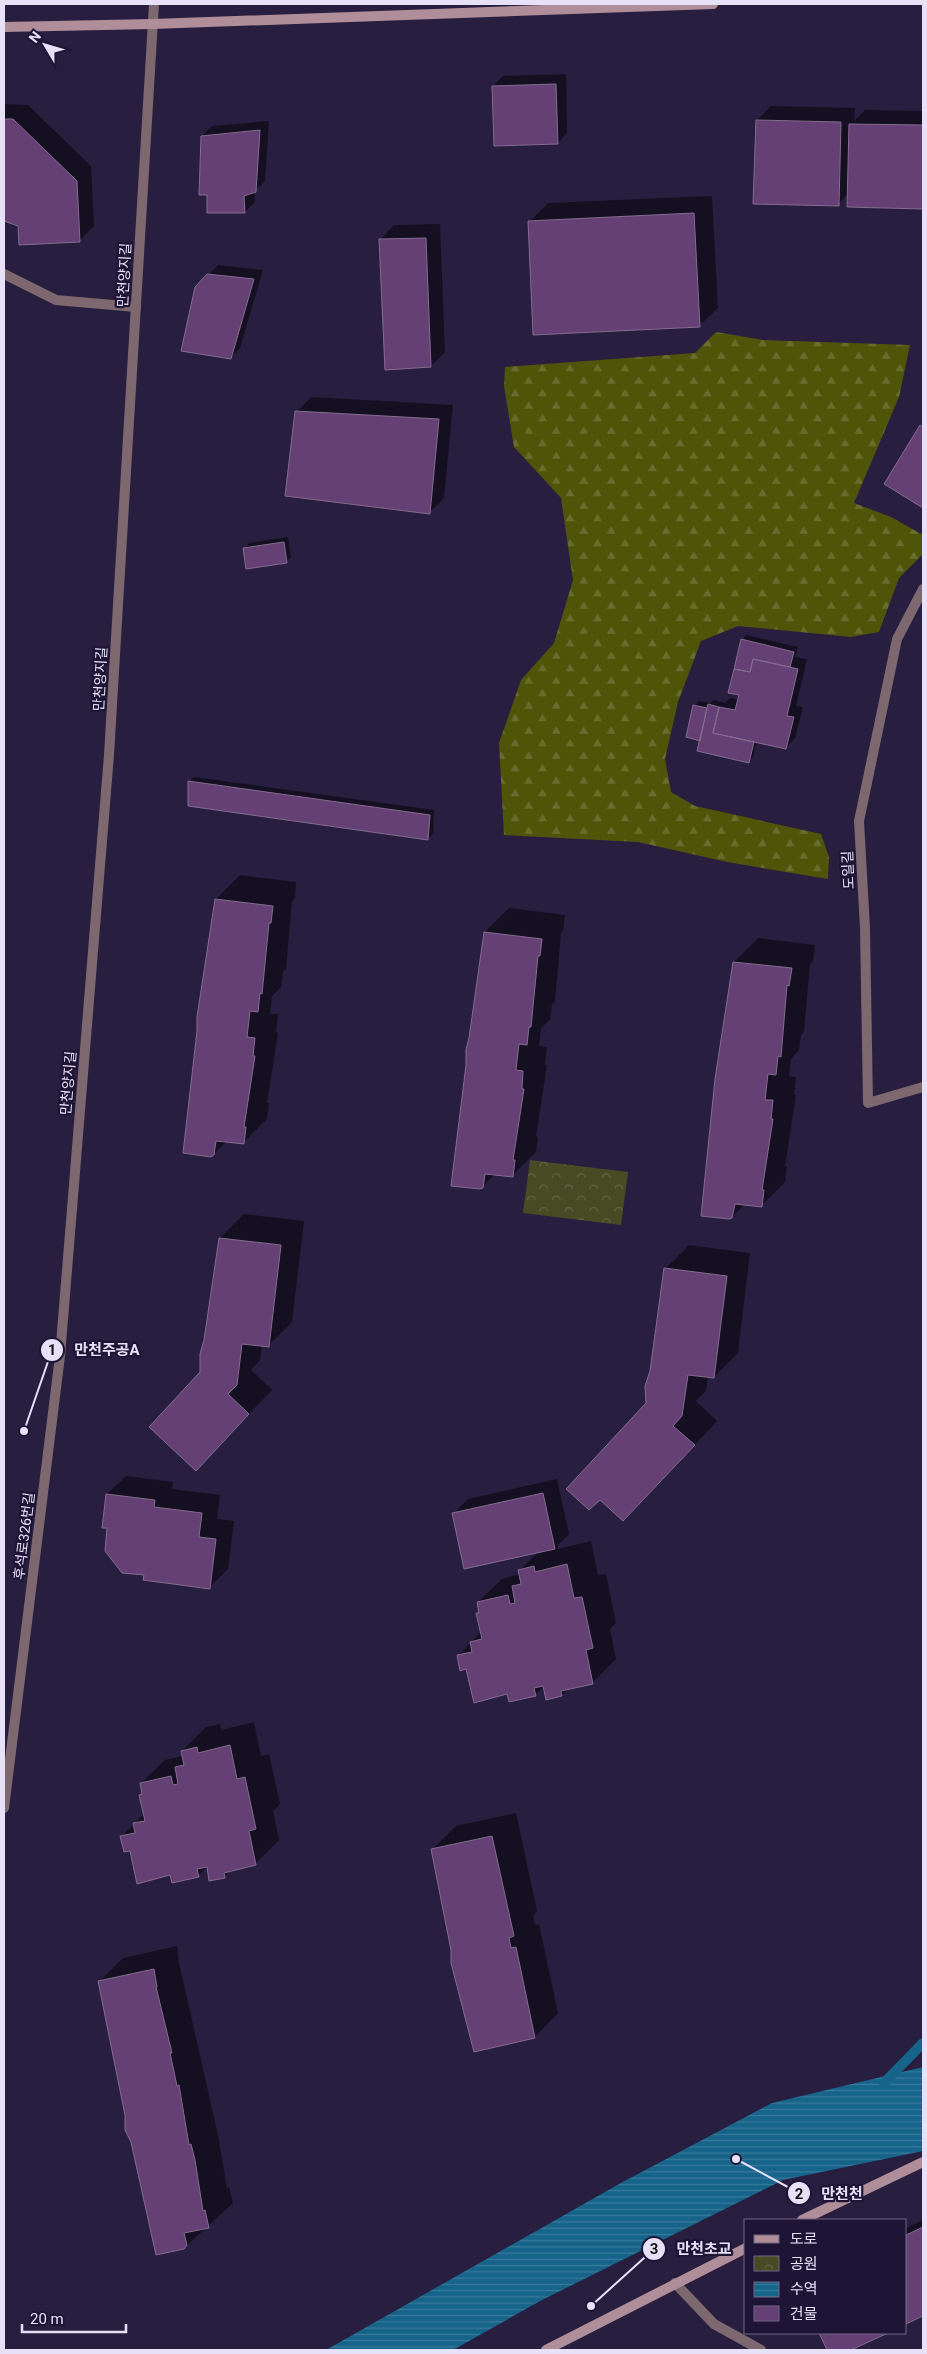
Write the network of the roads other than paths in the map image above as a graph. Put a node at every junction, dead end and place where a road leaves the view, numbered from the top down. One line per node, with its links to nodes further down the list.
1 (154, 4): 3 (street, 만천양지길)
2 (713, 4): 3 (street)
3 (153, 24): 4 (street); 6 (street, 만천양지길)
4 (4, 27)
5 (4, 274): 6 (street)
6 (136, 307): 9 (street, 만천양지길)
7 (923, 589): 8 (street, 도일길)
8 (923, 1087)
9 (60, 1356): 10 (street, 후석로326번길)
10 (4, 1808)
11 (923, 2162): 12 (street)
12 (804, 2219)
13 (744, 2249): 14 (street)
14 (674, 2283): 15 (street); 16 (street)
15 (546, 2350)
16 (761, 2350)

